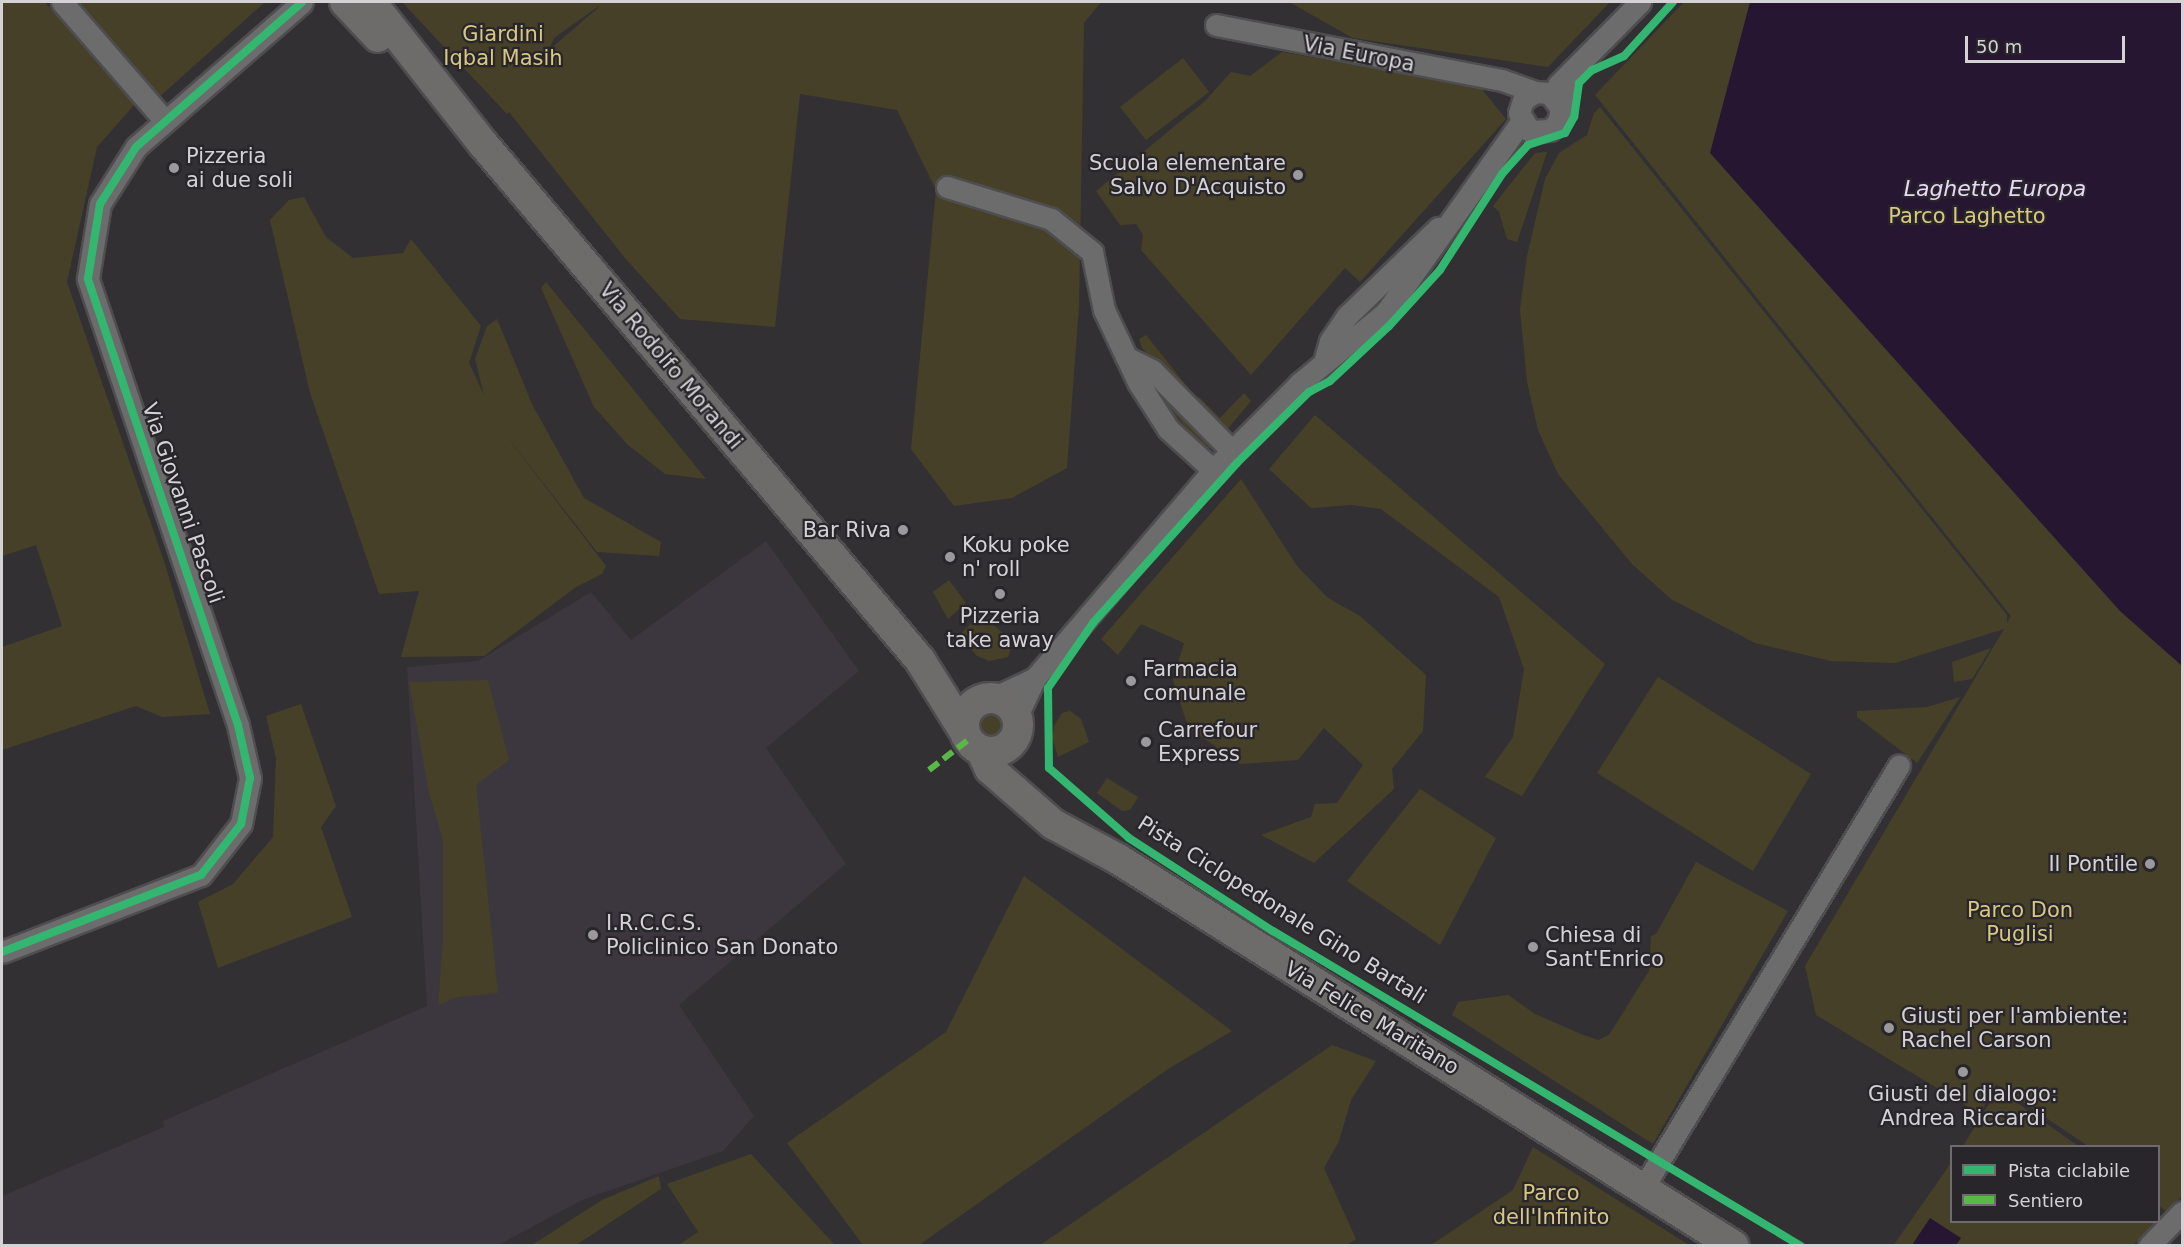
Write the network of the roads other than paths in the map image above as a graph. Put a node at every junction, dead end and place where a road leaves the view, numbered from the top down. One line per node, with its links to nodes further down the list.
1 (62, 2): 11 (street)
2 (302, 2): 11 (street, Via Giovanni Pascoli)
3 (345, 2): 8 (street, Via Rodolfo Morandi)
4 (359, 2): 8 (street, Via Rodolfo Morandi)
5 (371, 2): 8 (street, Via Rodolfo Morandi)
6 (1640, 2): 10 (street)
7 (1216, 25): 9 (street, Via Europa)
8 (413, 57): 17 (street, Via Rodolfo Morandi)
9 (1502, 80): 10 (street, Via Europa); 12 (street)
10 (1548, 98): 12 (street); 12 (street)
11 (165, 121): 22 (street, Via Giovanni Pascoli)
12 (1523, 122): 15 (street)
13 (947, 186): 14 (street)
14 (1126, 357): 15 (street); 16 (street)
15 (1232, 451): 16 (street)
16 (1213, 470): 18 (street)
17 (923, 665): 18 (street, Via Rodolfo Morandi); 19 (street, Via Rodolfo Morandi)
18 (1000, 714): 19 (street); 19 (street); 21 (street)
19 (972, 740): 21 (street, Via Felice Maritano)
20 (1899, 765): 23 (street)
21 (1015, 787): 23 (street, Via Felice Maritano)
22 (2, 952)
23 (1643, 1188): 25 (street, Via Felice Maritano)
24 (2182, 1212): 26 (street)
25 (1730, 1244)
26 (2149, 1245)

